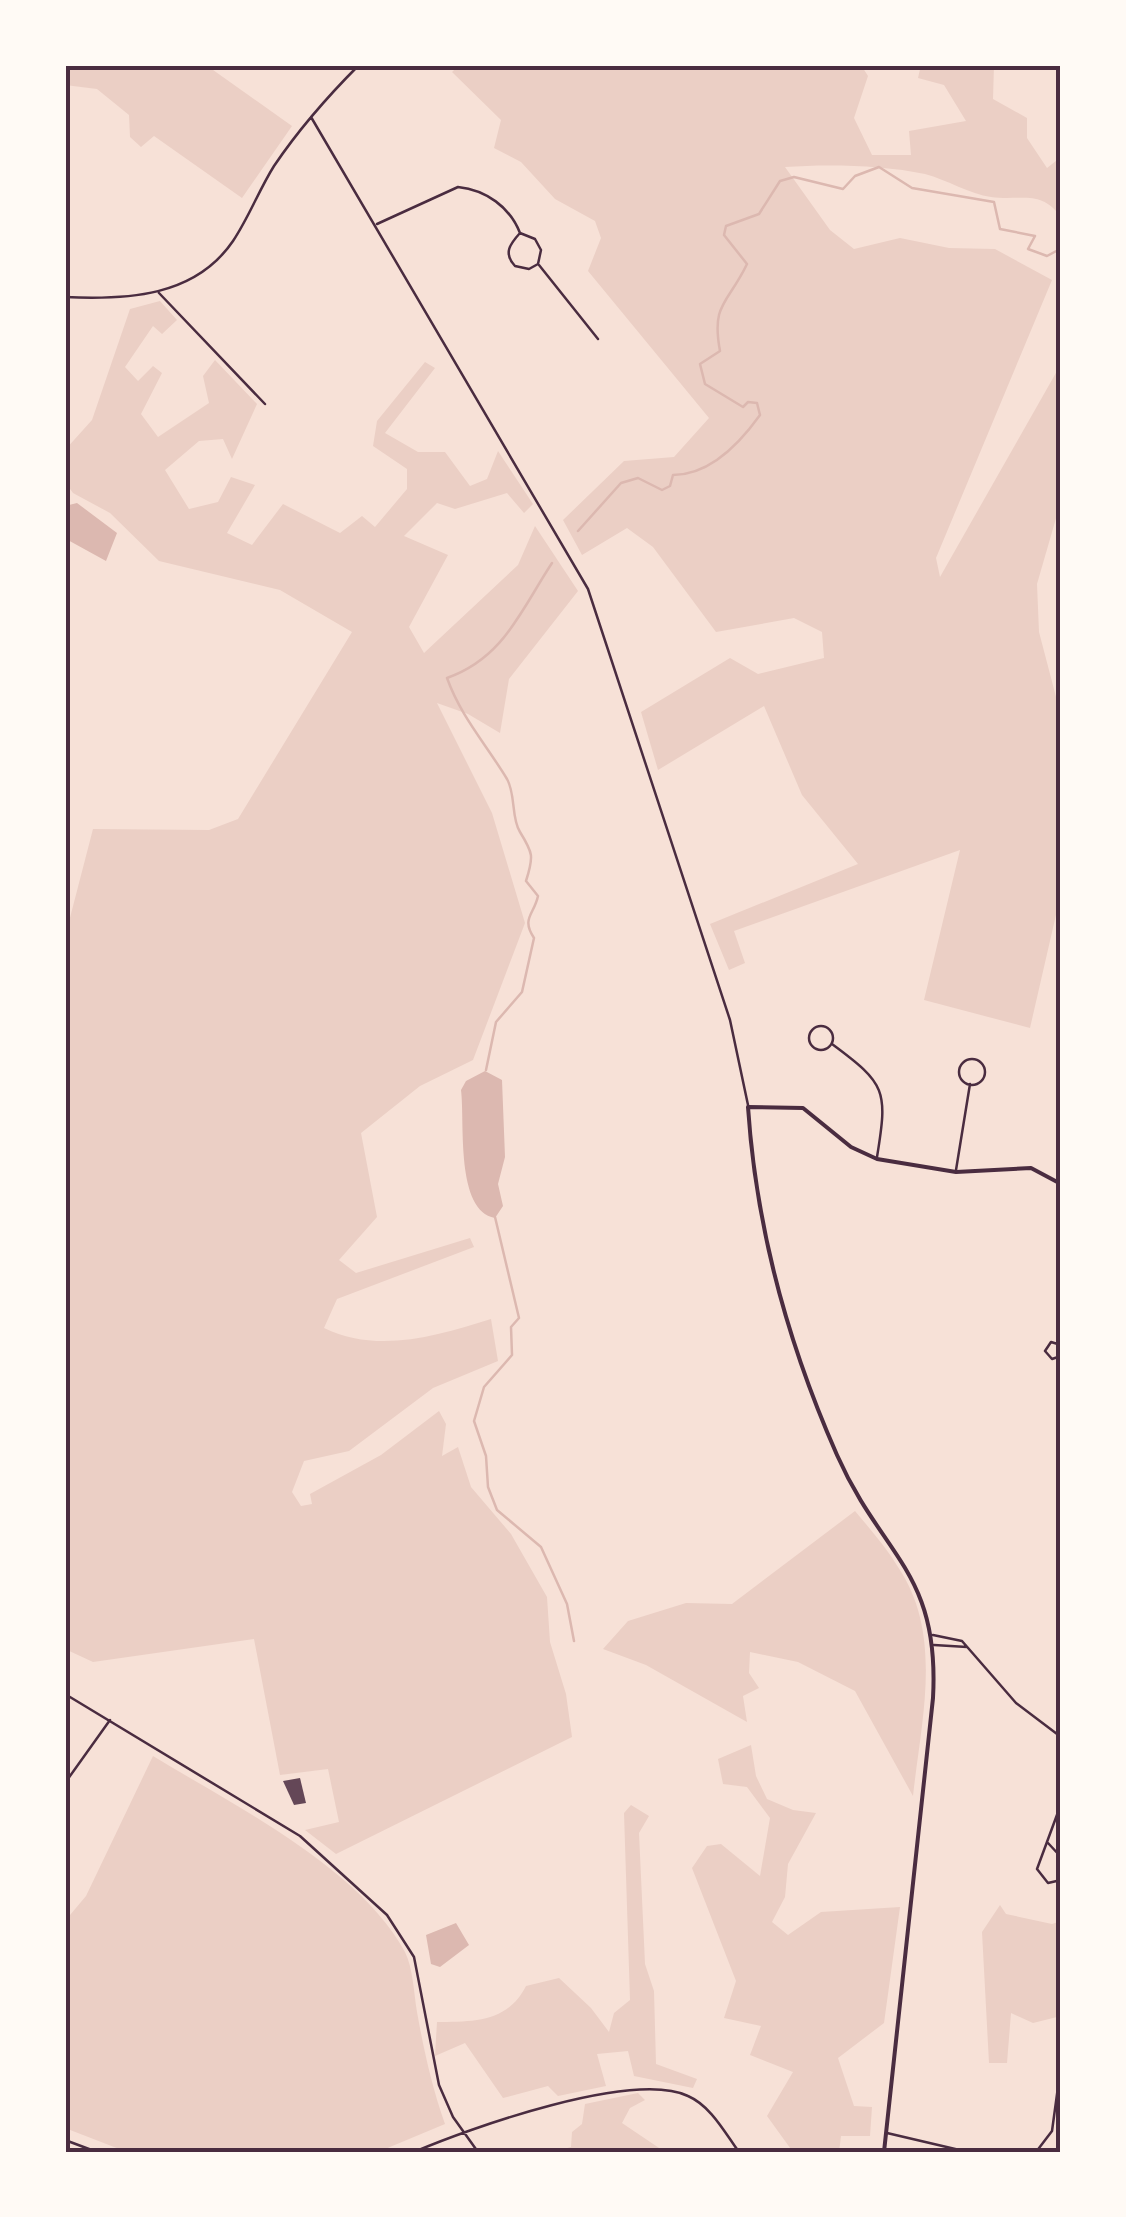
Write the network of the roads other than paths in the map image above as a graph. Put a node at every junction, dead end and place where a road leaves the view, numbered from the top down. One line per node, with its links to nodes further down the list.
1 (359, 65): 2 (street)
2 (311, 117): 3 (street); 6 (street)
3 (376, 225): 4 (street); 12 (street)
4 (520, 233): 5 (street); 5 (street)
5 (538, 264): 8 (street)
6 (158, 292): 7 (street); 9 (street)
7 (65, 297)
8 (598, 339)
9 (265, 404)
10 (832, 1044): 10 (street); 13 (street)
11 (970, 1084): 11 (street); 14 (street)
12 (748, 1107): 13 (street); 18 (street)
13 (877, 1158): 14 (street)
14 (956, 1172): 15 (street)
15 (1061, 1184)
16 (1060, 1343): 17 (street)
17 (1061, 1356)
18 (933, 1635): 19 (street); 20 (street)
19 (934, 1645): 20 (street); 31 (street)
20 (968, 1647): 23 (street)
21 (65, 1694): 22 (street)
22 (110, 1720): 24 (street); 30 (street)
23 (1061, 1737)
24 (65, 1783)
25 (1061, 1804): 26 (street)
26 (1047, 1842): 27 (street); 28 (street)
27 (1061, 1856)
28 (1061, 1880)
29 (1061, 2065): 39 (street)
30 (462, 2130): 34 (street); 35 (street); 36 (street)
31 (886, 2133): 37 (street); 38 (street)
32 (65, 2140): 33 (street)
33 (96, 2152)
34 (414, 2152)
35 (478, 2152)
36 (739, 2152)
37 (884, 2152)
38 (968, 2152)
39 (1036, 2152)

